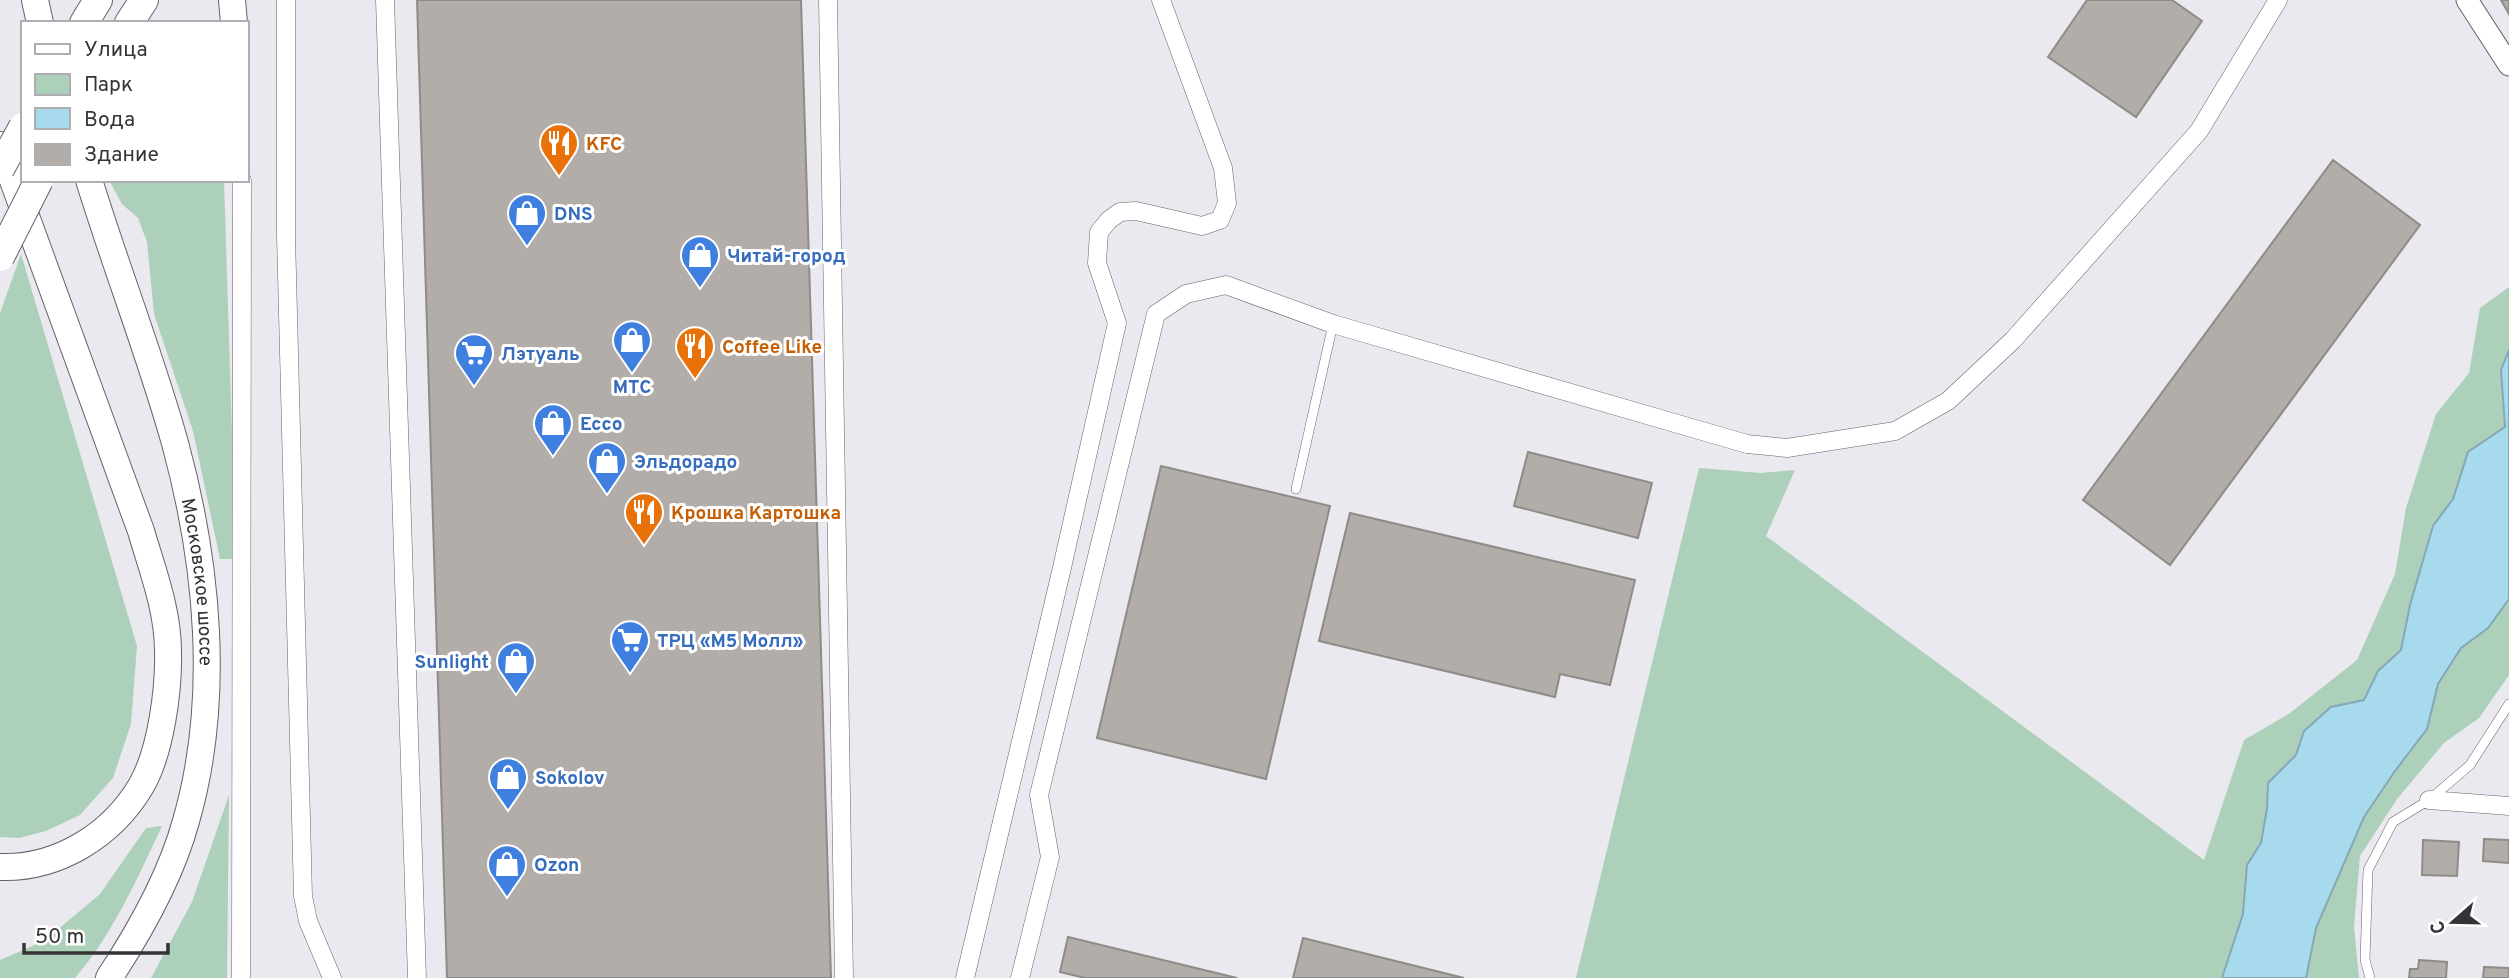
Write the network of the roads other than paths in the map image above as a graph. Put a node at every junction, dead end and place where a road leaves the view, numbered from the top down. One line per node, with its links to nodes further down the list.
1 (35, 0): 11 (main road)
2 (98, 0): 12 (highway)
3 (144, 0): 13 (highway)
4 (232, 0): 14 (main road)
5 (286, 0): 31 (street)
6 (385, 0): 32 (street)
7 (828, 0): 33 (street)
8 (1161, 0): 34 (street)
9 (2277, 0): 23 (street)
10 (2467, 0): 15 (street)
11 (40, 21)
12 (85, 21)
13 (130, 21)
14 (234, 21)
15 (2509, 65)
16 (21, 131): 18 (highway, bridge)
17 (0, 145): 28 (main road)
18 (0, 169)
19 (38, 182): 22 (highway, bridge)
20 (90, 182): 29 (main road, Московское шоссе)
21 (242, 182): 30 (street)
22 (0, 257)
23 (1333, 324): 24 (lane); 35 (street)
24 (1296, 489)
25 (2509, 704): 26 (lane)
26 (2429, 800): 27 (street); 36 (lane)
27 (2509, 807)
28 (0, 867)
29 (109, 978)
30 (242, 978)
31 (332, 978)
32 (417, 978)
33 (844, 978)
34 (965, 978)
35 (1020, 978)
36 (2370, 978)

